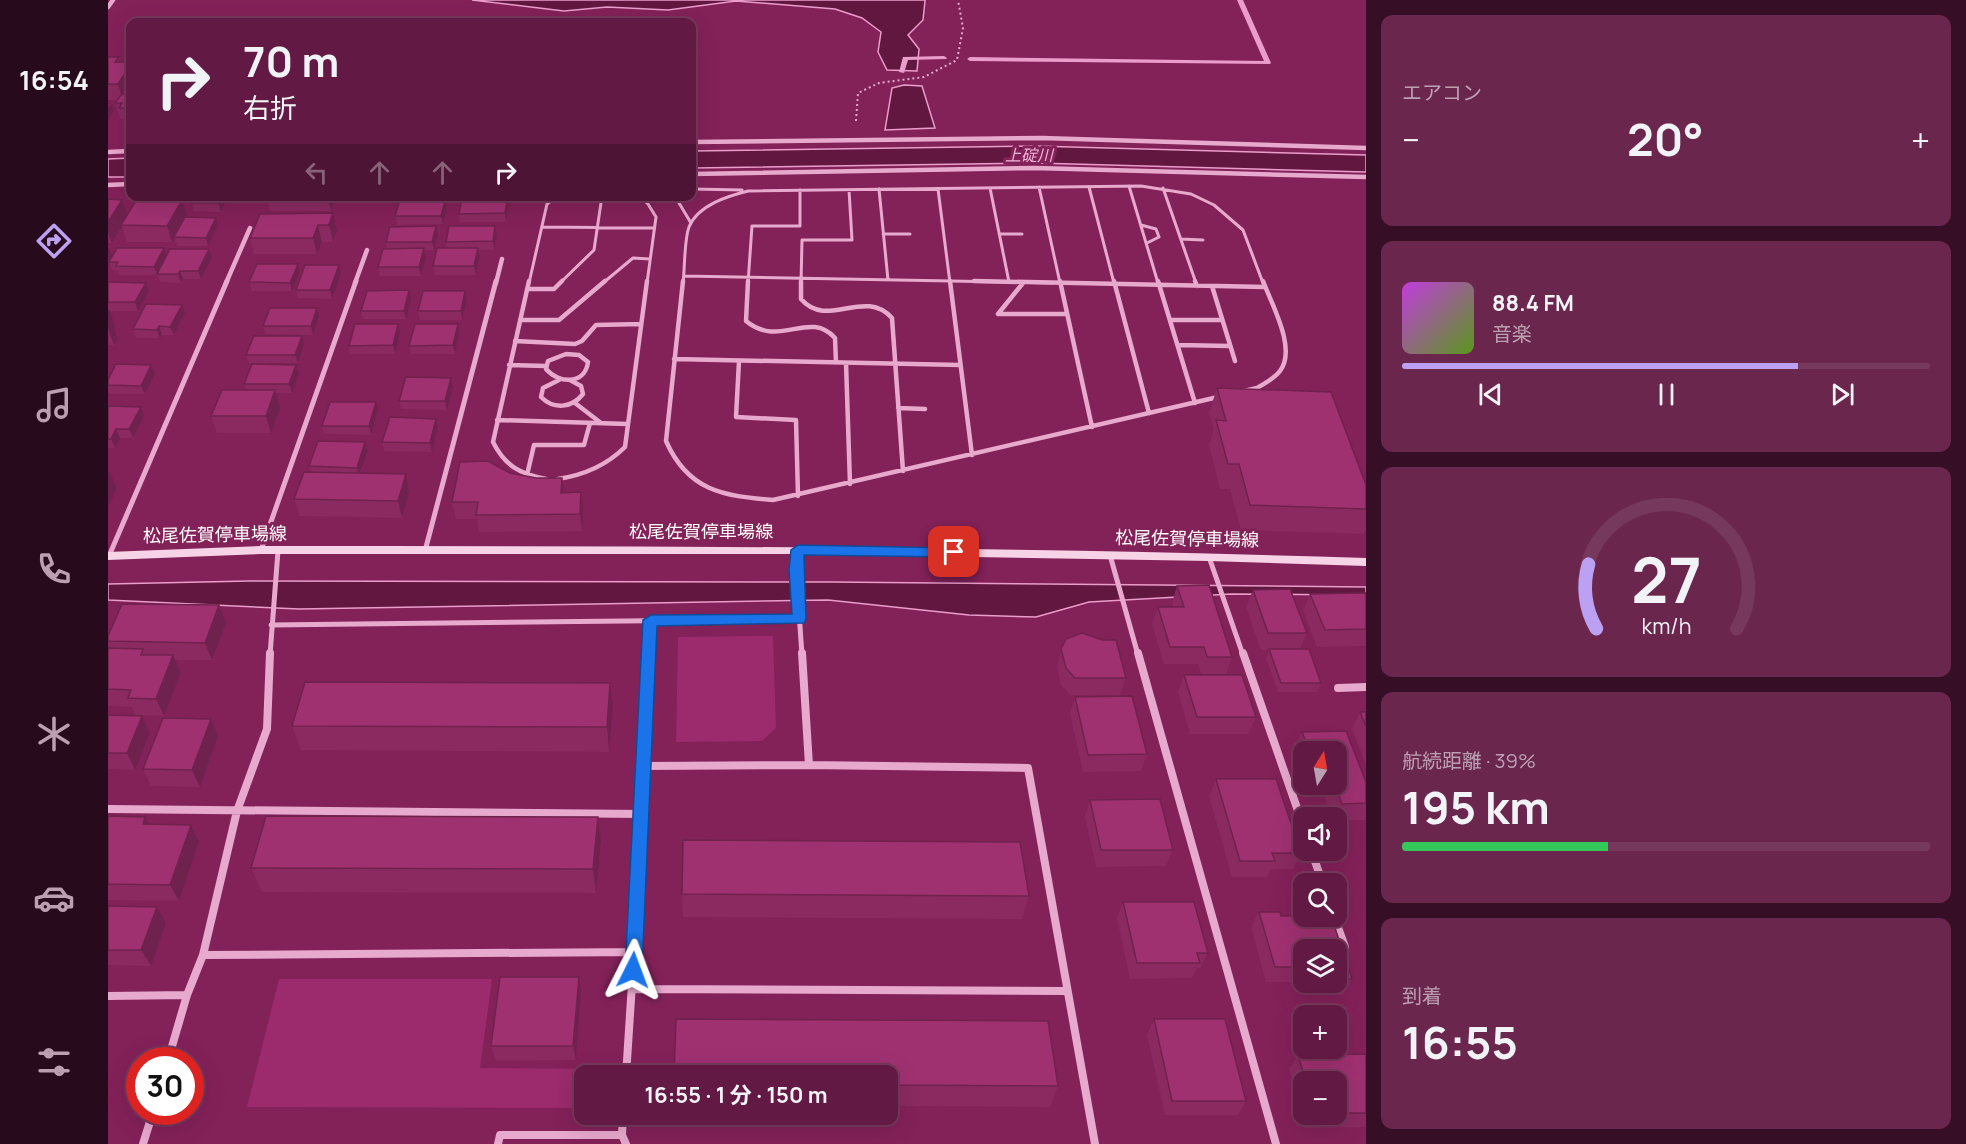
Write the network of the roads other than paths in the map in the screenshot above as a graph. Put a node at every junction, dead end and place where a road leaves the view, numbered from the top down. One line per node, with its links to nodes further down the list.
1 (113, 0): 2 (street)
2 (108, 7)
3 (696, 142): 4 (street)
4 (1366, 148)
5 (126, 151): 6 (street)
6 (108, 152)
7 (696, 174): 8 (street)
8 (1366, 177)
9 (126, 184): 10 (street)
10 (108, 185)
11 (1129, 186): 13 (lane); 15 (lane); 27 (lane)
12 (1039, 187): 13 (lane); 14 (lane); 49 (lane)
13 (1089, 187): 78 (lane, bridge)
14 (990, 188): 18 (lane); 34 (lane)
15 (1162, 188): 36 (lane); 53 (lane)
16 (696, 189): 21 (lane)
17 (879, 189): 18 (lane); 20 (lane); 32 (lane)
18 (938, 189): 46 (lane)
19 (800, 190): 20 (lane); 21 (lane); 43 (lane)
20 (849, 190): 44 (lane)
21 (748, 191): 26 (lane)
22 (551, 201): 28 (lane)
23 (601, 201): 30 (lane)
24 (644, 201): 31 (lane)
25 (678, 201): 26 (lane)
26 (691, 223): 42 (lane)
27 (1141, 225): 38 (lane); 38 (lane)
28 (542, 227): 30 (lane); 54 (lane)
29 (250, 228): 94 (street)
30 (598, 228): 31 (lane); 54 (lane)
31 (654, 228): 41 (lane)
32 (883, 234): 33 (lane); 45 (lane)
33 (910, 234)
34 (999, 234): 35 (lane); 47 (lane)
35 (1022, 234)
36 (1181, 239): 37 (lane); 51 (lane)
37 (1203, 240)
38 (1147, 243): 50 (lane)
39 (367, 250): 89 (street)
40 (502, 259): 92 (street)
41 (650, 259): 56 (lane); 59 (lane)
42 (684, 276): 43 (lane); 63 (lane)
43 (749, 278): 44 (lane); 66 (lane)
44 (802, 278): 45 (lane); 68 (lane)
45 (888, 280): 46 (lane)
46 (950, 281): 47 (lane); 70 (lane)
47 (1009, 282): 48 (lane)
48 (1024, 283): 49 (lane); 55 (lane)
49 (1060, 283): 50 (lane); 55 (lane)
50 (1159, 285): 51 (lane); 57 (lane)
51 (1197, 286): 52 (lane)
52 (1212, 286): 53 (lane); 58 (lane)
53 (1265, 287): 75 (lane)
54 (527, 289): 56 (lane)
55 (1067, 314): 83 (lane)
56 (520, 320): 60 (lane)
57 (1170, 320): 58 (lane); 61 (lane)
58 (1222, 320): 62 (lane)
59 (641, 324): 60 (lane); 82 (lane)
60 (515, 341): 69 (lane)
61 (1178, 345): 62 (lane); 75 (lane)
62 (1230, 346): 65 (lane)
63 (674, 359): 64 (lane); 88 (lane)
64 (739, 361): 66 (lane); 88 (lane)
65 (1234, 361)
66 (836, 363): 67 (lane)
67 (846, 363): 68 (lane); 87 (lane)
68 (895, 364): 70 (lane); 76 (lane)
69 (509, 365): 71 (lane); 79 (lane)
70 (960, 365): 84 (lane)
71 (546, 366): 72 (lane); 73 (lane)
72 (560, 380): 73 (lane); 74 (lane)
73 (570, 380): 74 (lane)
74 (575, 403): 81 (lane)
75 (1196, 403): 78 (lane)
76 (898, 408): 77 (lane); 85 (lane)
77 (925, 409)
78 (1149, 413): 83 (lane)
79 (496, 420): 80 (lane); 86 (lane)
80 (590, 423): 81 (lane); 86 (lane)
81 (601, 423): 82 (lane)
82 (628, 424): 86 (lane)
83 (1092, 427): 84 (lane)
84 (972, 455): 85 (lane)
85 (903, 471): 87 (lane)
86 (526, 475)
87 (850, 484): 88 (lane)
88 (798, 496)
89 (261, 550): 91 (main road, 松尾佐賀停車場線); 94 (main road, 松尾佐賀停車場線)
90 (798, 550): 92 (main road, 松尾佐賀停車場線); 93 (main road, 松尾佐賀停車場線); 97 (street)
91 (278, 551): 92 (main road, 松尾佐賀停車場線); 99 (street)
92 (424, 551)
93 (1110, 555): 95 (main road, 松尾佐賀停車場線); 123 (street)
94 (108, 556)
95 (1209, 557): 96 (main road, 松尾佐賀停車場線); 104 (street)
96 (1366, 562)
97 (799, 619): 98 (street); 102 (street)
98 (651, 620): 99 (street); 103 (street)
99 (271, 626): 106 (street)
100 (1366, 687): 101 (street)
101 (1338, 688)
102 (808, 765): 103 (street); 111 (street)
103 (645, 766): 107 (street)
104 (1297, 807)
105 (108, 809): 106 (street)
106 (237, 811): 107 (street); 109 (street)
107 (643, 814): 108 (street)
108 (634, 952): 109 (street); 110 (street)
109 (203, 955): 112 (street)
110 (632, 989): 111 (street); 115 (street)
111 (1067, 991): 122 (street)
112 (187, 995): 113 (street); 114 (street)
113 (108, 996)
114 (172, 1047)
115 (627, 1065)
116 (149, 1125): 119 (street)
117 (622, 1125): 118 (street)
118 (622, 1135): 120 (street); 121 (street)
119 (143, 1144)
120 (498, 1144)
121 (626, 1144)
122 (1095, 1144)
123 (1276, 1144)

